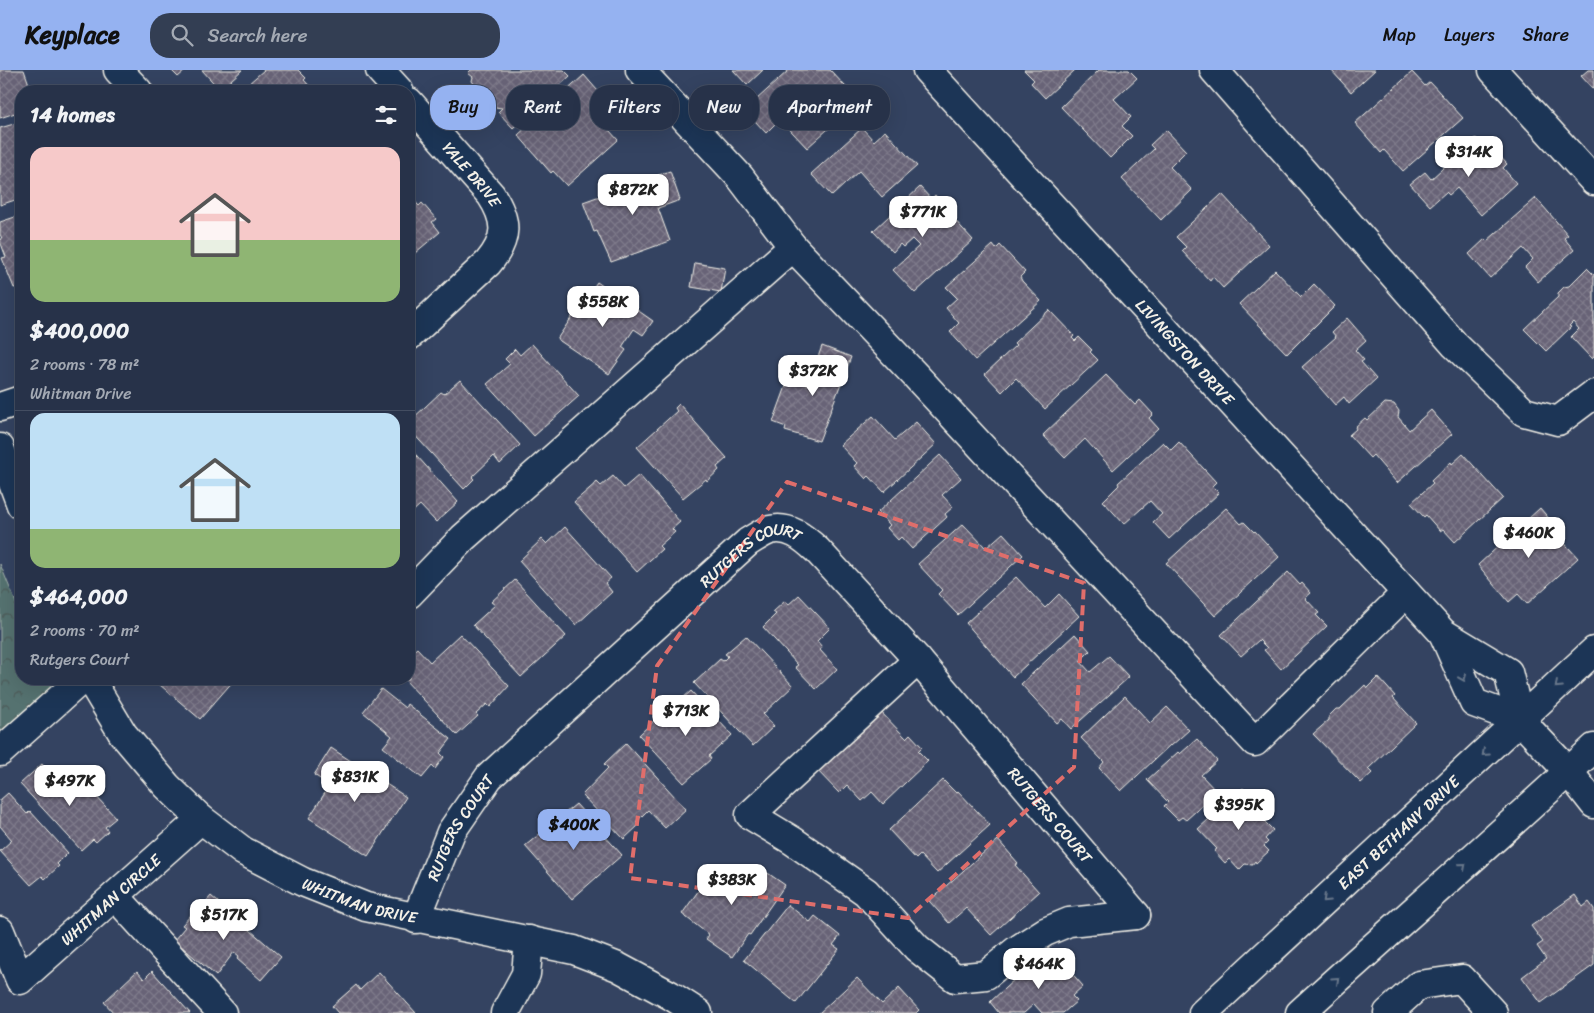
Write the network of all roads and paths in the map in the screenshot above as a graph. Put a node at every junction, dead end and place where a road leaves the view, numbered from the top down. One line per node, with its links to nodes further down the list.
1 (118, 70): 7 (street)
2 (380, 70): 8 (street)
3 (640, 70): 11 (street)
4 (927, 70): 19 (street, LIVINGSTON DRIVE)
5 (1214, 70): 13 (street)
6 (1493, 70): 10 (street)
7 (132, 85)
8 (394, 85)
9 (415, 109): 12 (street, YALE DRIVE)
10 (1594, 181)
11 (793, 247): 18 (street); 19 (street)
12 (415, 330)
13 (1594, 394)
14 (15, 402): 15 (street)
15 (0, 407)
16 (0, 448): 17 (street)
17 (15, 489)
18 (415, 588)
19 (1406, 592): 20 (street, LIVINGSTON DRIVE)
20 (1443, 633): 25 (street, LIVINGSTON DRIVE); 25 (street, LIVINGSTON DRIVE, one-way to 25)
21 (1594, 651): 25 (street, EAST BETHANY DRIVE, one-way to 25)
22 (918, 660): 22 (street, RUTGERS COURT); 32 (street, RUTGERS COURT)
23 (75, 685): 27 (street)
24 (94, 685): 30 (street, WHITMAN DRIVE)
25 (1520, 720): 28 (street); 38 (street, EAST BETHANY DRIVE, one-way to 38)
26 (1594, 748): 28 (street)
27 (0, 752)
28 (1568, 772): 29 (street); 39 (street, one-way to 28)
29 (1594, 804)
30 (201, 819): 31 (street, WHITMAN CIRCLE); 32 (street, WHITMAN DRIVE)
31 (115, 896): 33 (street, WHITMAN CIRCLE); 35 (street)
32 (416, 918): 34 (street, WHITMAN DRIVE)
33 (0, 931)
34 (529, 940): 36 (street); 37 (street, WHITMAN DRIVE)
35 (222, 1013)
36 (505, 1013)
37 (698, 1013)
38 (1203, 1013)
39 (1300, 1013)
40 (1388, 1013): 41 (street)
41 (1493, 1013)

